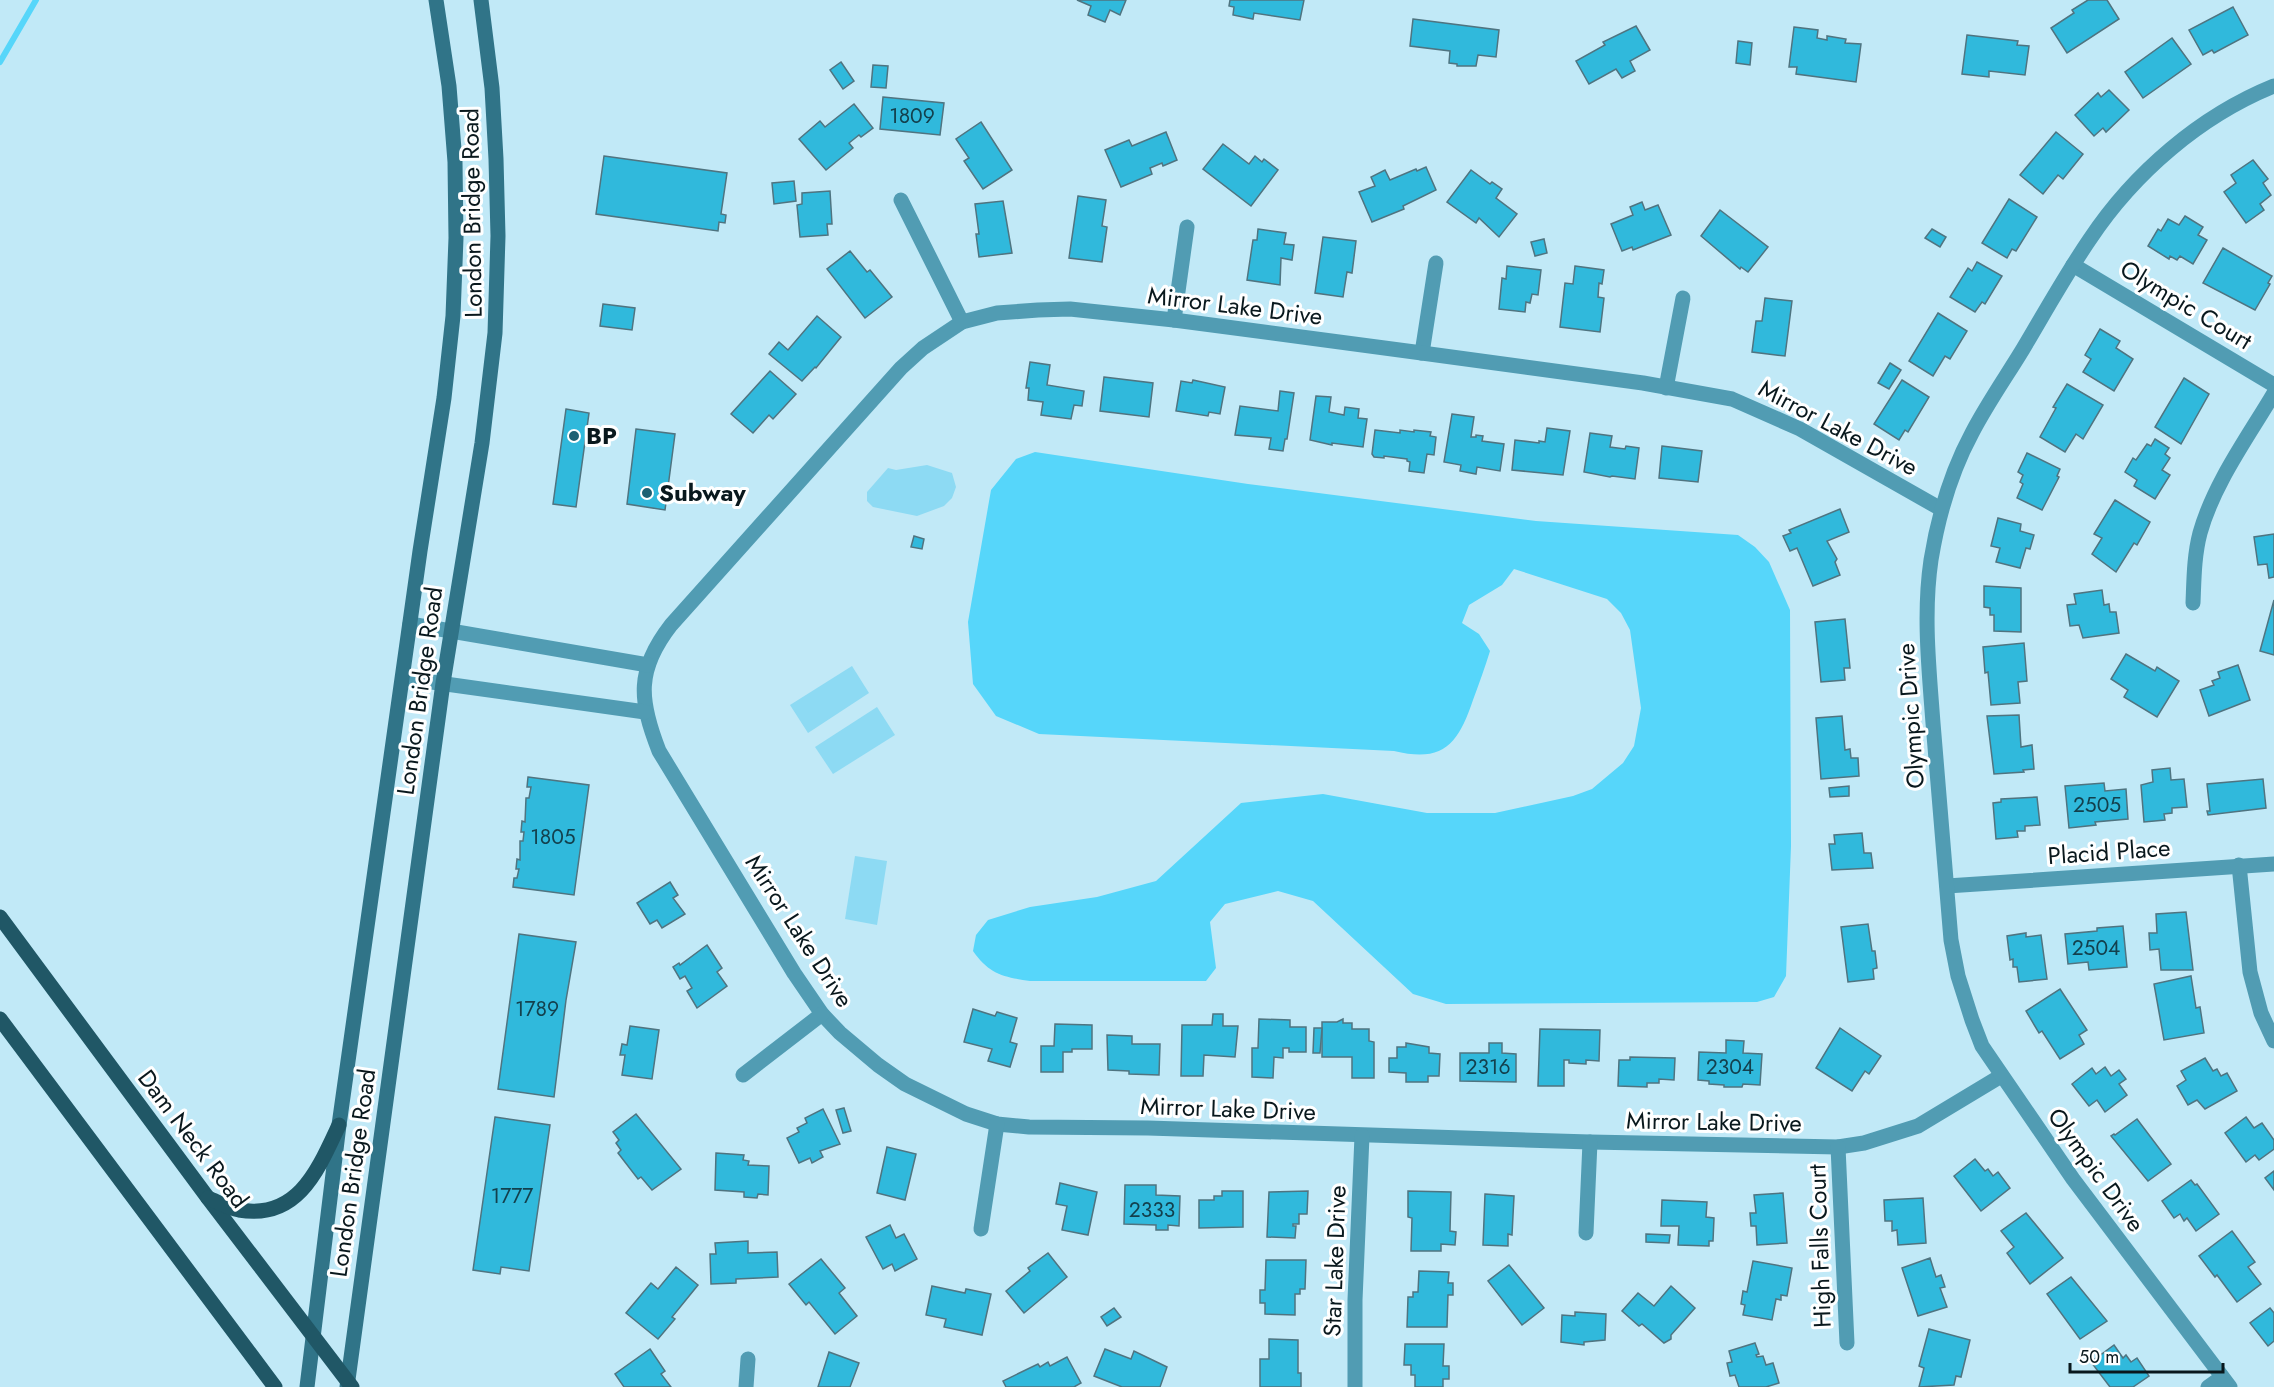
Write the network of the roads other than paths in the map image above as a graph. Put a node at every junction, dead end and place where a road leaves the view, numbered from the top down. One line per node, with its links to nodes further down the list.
1 (436, 0): 17 (main road, London Bridge Road)
2 (481, 0): 18 (main road, London Bridge Road)
3 (2274, 86): 7 (street, Olympic Drive)
4 (901, 200): 10 (street)
5 (1187, 227): 9 (street)
6 (1436, 263): 11 (street)
7 (2073, 265): 12 (street, Olympic Court); 15 (street, Olympic Drive)
8 (1683, 298): 13 (street)
9 (1174, 320): 10 (street, Mirror Lake Drive); 11 (street, Mirror Lake Drive)
10 (962, 322): 19 (street, Mirror Lake Drive)
11 (1422, 353): 13 (street, Mirror Lake Drive)
12 (2274, 385)
13 (1666, 387): 15 (street, Mirror Lake Drive)
14 (2274, 393): 16 (street)
15 (1941, 509): 25 (street, Olympic Drive)
16 (2193, 603)
17 (410, 624): 18 (street); 20 (main road, London Bridge Road)
18 (451, 631): 19 (street); 21 (main road, London Bridge Road)
19 (648, 665): 22 (street, Mirror Lake Drive)
20 (403, 678): 21 (street); 33 (main road, London Bridge Road)
21 (443, 683): 22 (street); 44 (main road, London Bridge Road)
22 (645, 712): 27 (street, Mirror Lake Drive)
23 (2274, 864): 24 (street, Placid Place)
24 (2239, 865): 25 (street, Placid Place); 29 (street)
25 (1947, 886): 31 (street, Olympic Drive)
26 (0, 916): 37 (main road, Dam Neck Road)
27 (822, 1014): 30 (street); 32 (street, Mirror Lake Drive)
28 (0, 1019): 45 (main road)
29 (2274, 1041)
30 (743, 1075)
31 (2001, 1076): 36 (street, Mirror Lake Drive); 43 (street, Olympic Drive)
32 (997, 1124): 34 (street, Mirror Lake Drive); 38 (street)
33 (339, 1125): 37 (main road); 40 (main road, London Bridge Road)
34 (1362, 1136): 35 (street, Mirror Lake Drive); 48 (street, Star Lake Drive)
35 (1590, 1142): 36 (street, Mirror Lake Drive); 39 (street)
36 (1838, 1147): 41 (street, High Falls Court)
37 (208, 1198): 40 (main road, Dam Neck Road)
38 (981, 1229)
39 (1586, 1233)
40 (314, 1338): 44 (main road, Dam Neck Road); 46 (main road, London Bridge Road)
41 (1846, 1343)
42 (748, 1359): 47 (street)
43 (2226, 1382): 49 (street)
44 (349, 1385)
45 (275, 1387)
46 (307, 1387)
47 (746, 1387)
48 (1354, 1387)
49 (2208, 1387)

